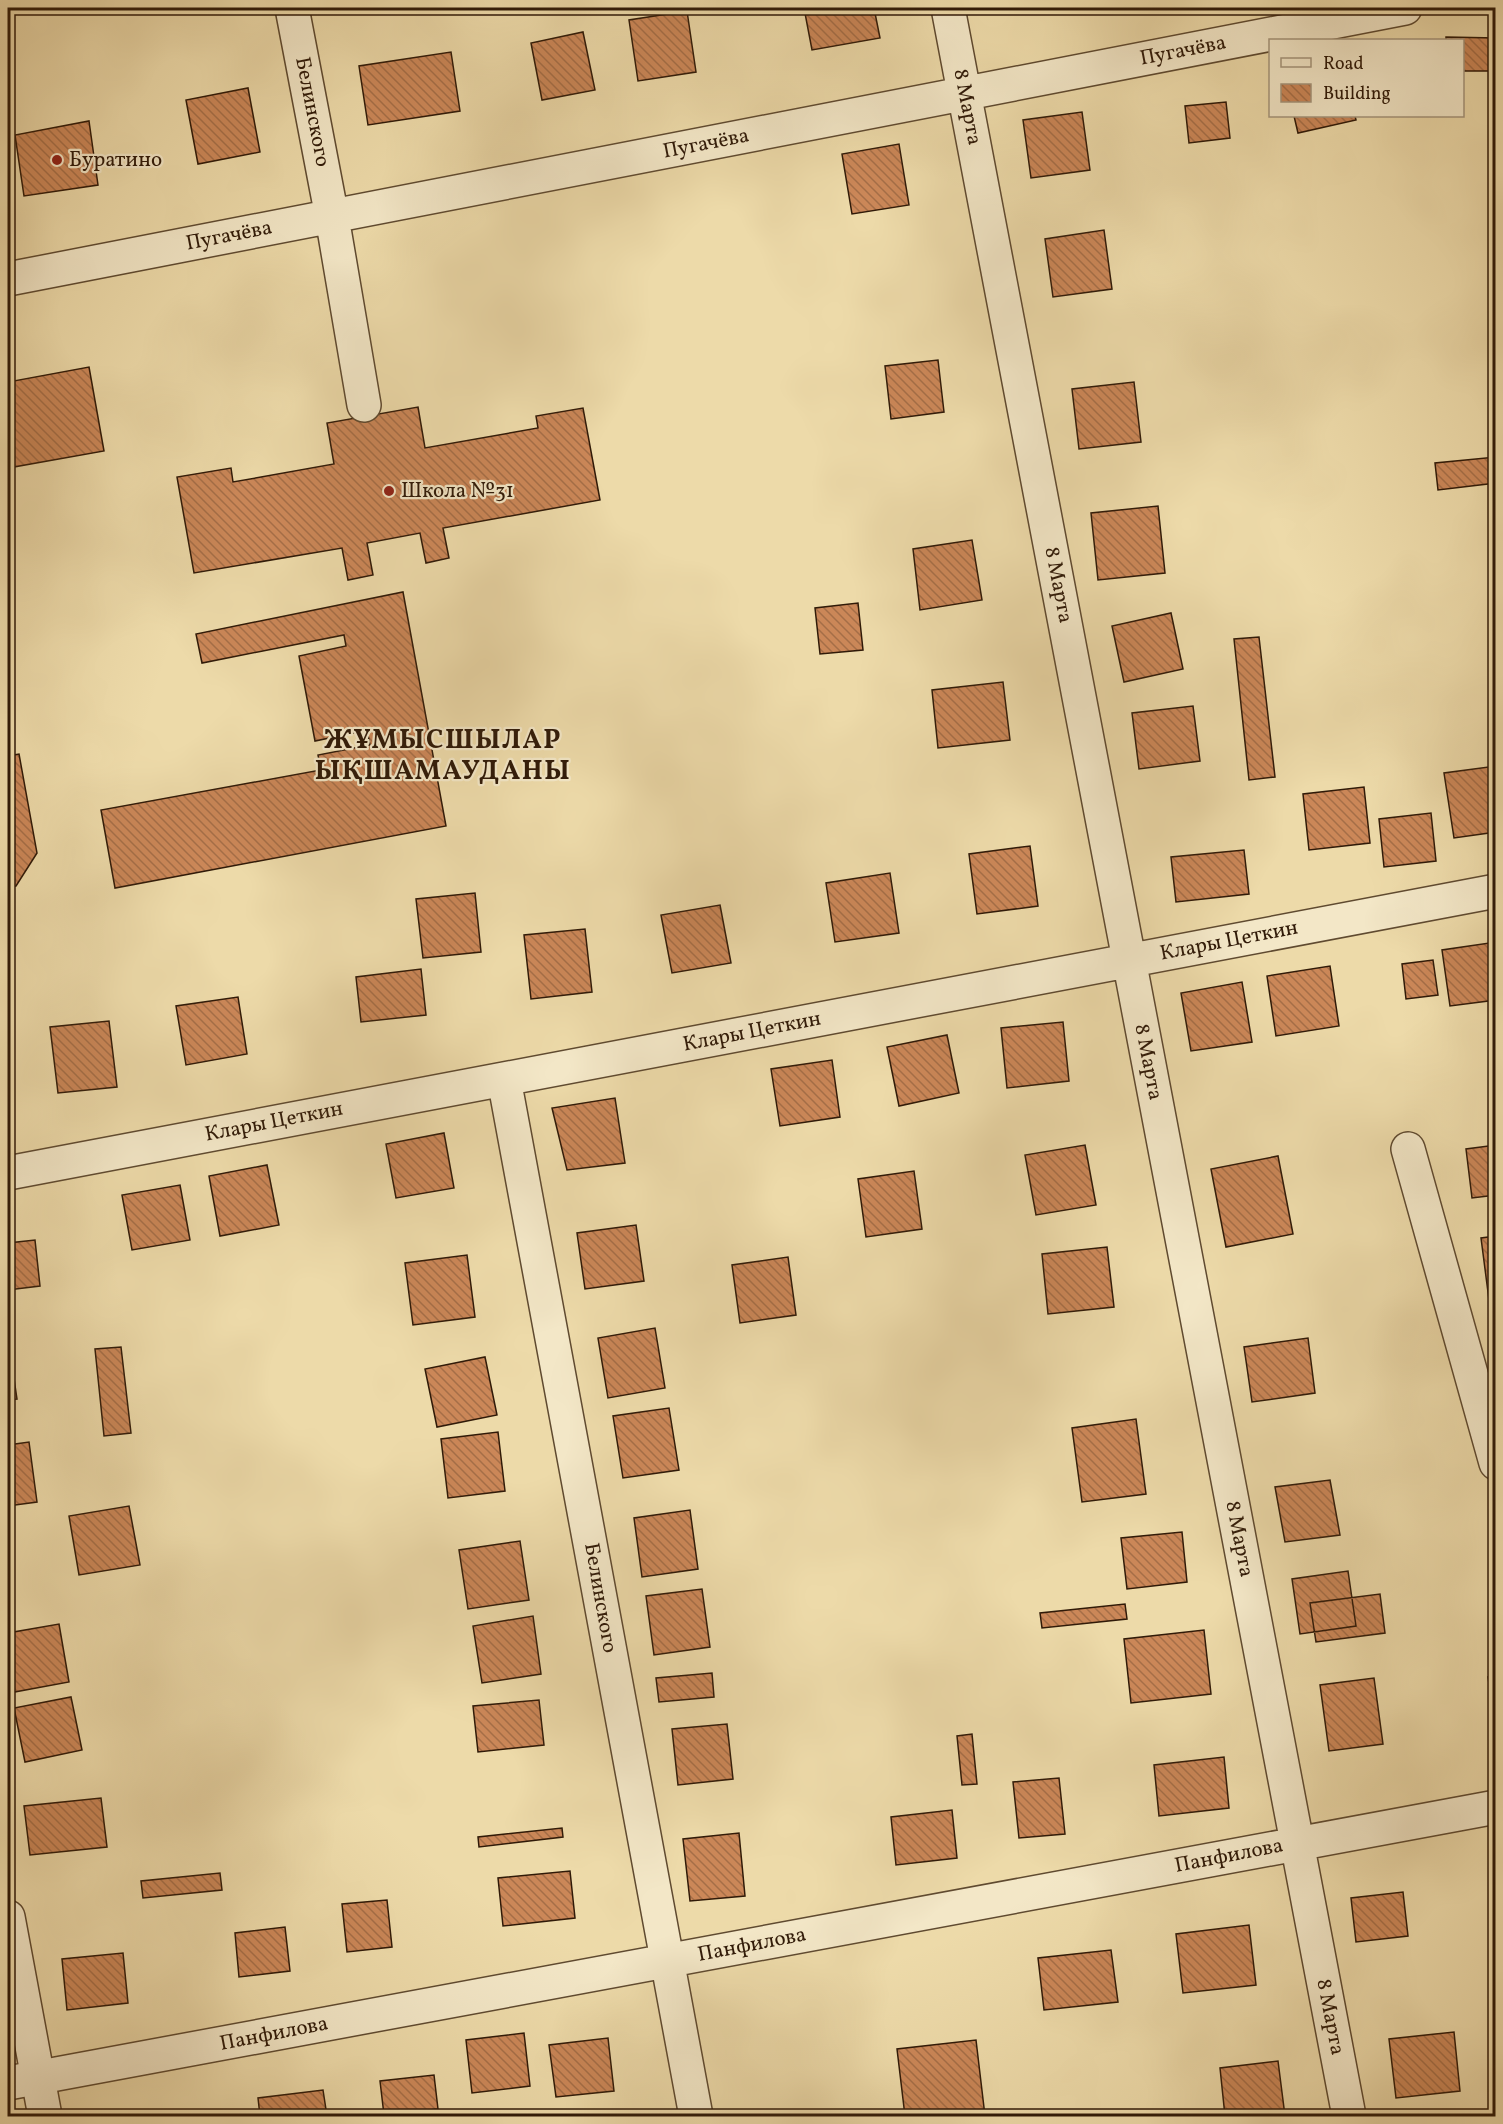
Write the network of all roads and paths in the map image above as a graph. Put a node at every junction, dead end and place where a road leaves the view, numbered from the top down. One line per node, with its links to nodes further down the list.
1 (292, 8): 5 (street, Белинского)
2 (948, 8): 4 (street, 8 Марта)
3 (1405, 8): 4 (street, Пугачёва)
4 (965, 94): 5 (street, Пугачёва); 9 (street, 8 Марта)
5 (332, 216): 6 (street, Пугачёва); 7 (street, Белинского)
6 (8, 279)
7 (364, 405)
8 (1496, 891): 9 (street, Клары Цеткин)
9 (1129, 960): 10 (street, Клары Цеткин); 15 (street, 8 Марта)
10 (504, 1078): 12 (street, Клары Цеткин); 17 (street, Белинского)
11 (1408, 1149): 13 (street)
12 (8, 1173)
13 (1496, 1463)
14 (1496, 1807): 15 (street, Панфилова)
15 (1297, 1844): 17 (street, Панфилова); 21 (street, 8 Марта)
16 (8, 1917): 18 (street)
17 (667, 1961): 18 (street, Панфилова); 20 (street, Белинского)
18 (23, 2080): 19 (street)
19 (45, 2116)
20 (696, 2116)
21 (1349, 2116)

